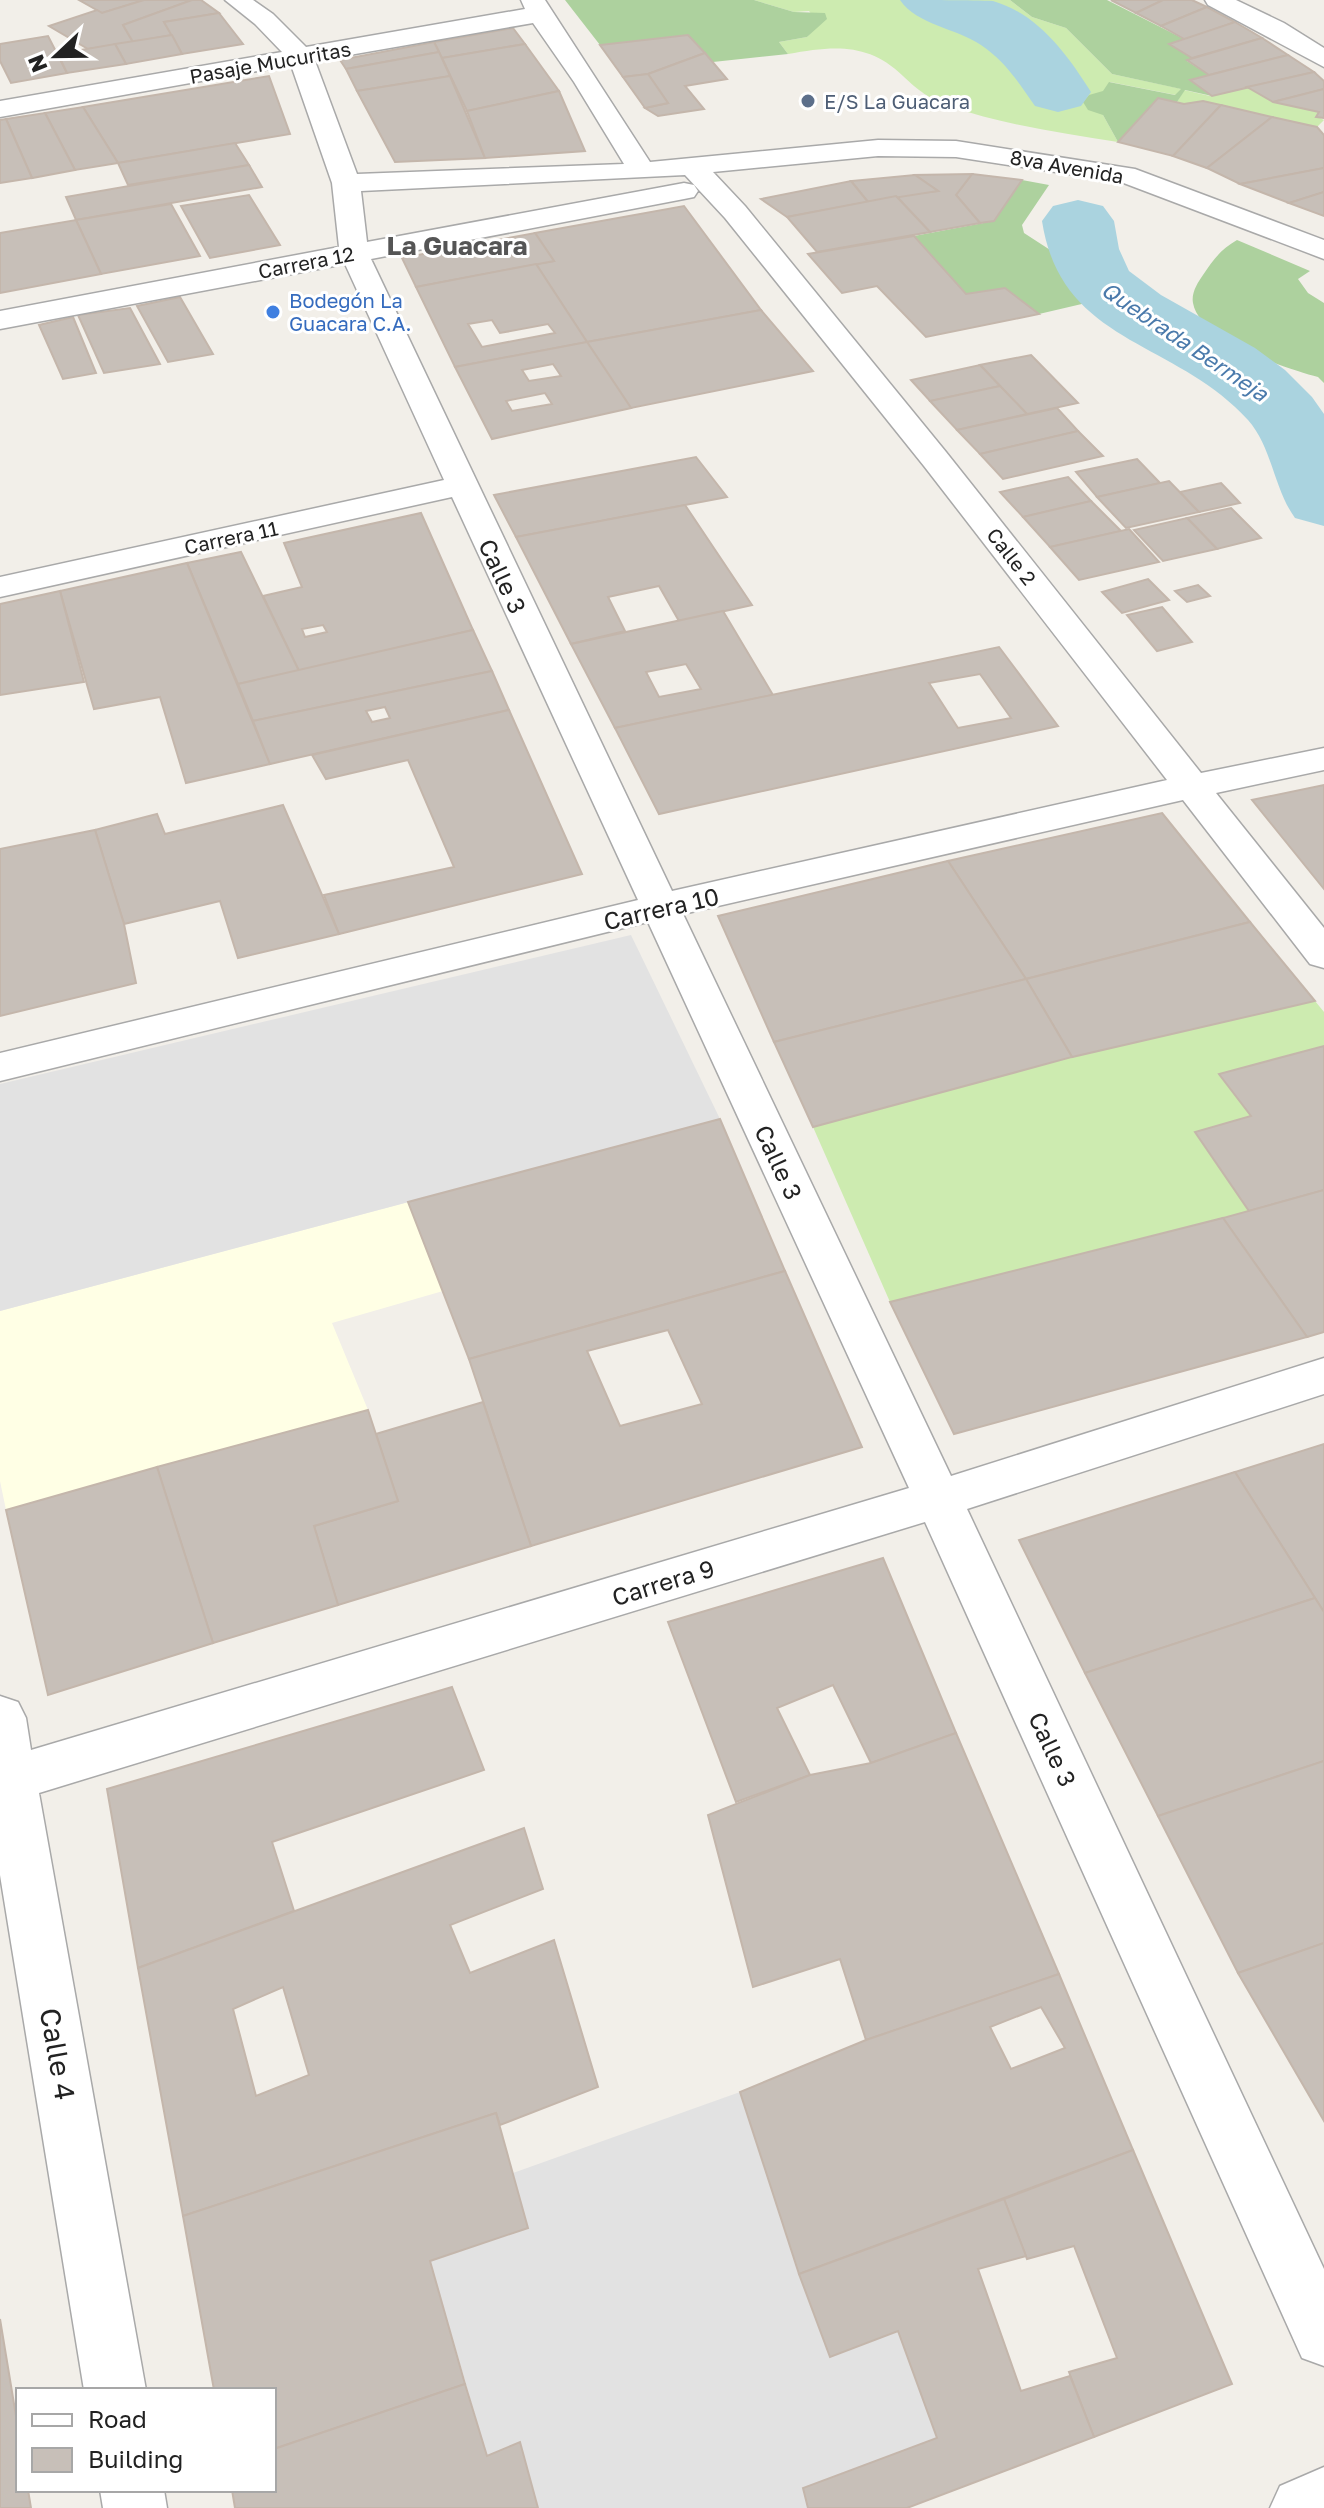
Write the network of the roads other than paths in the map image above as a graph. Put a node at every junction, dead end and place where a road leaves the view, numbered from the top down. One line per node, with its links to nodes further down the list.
1 (237, 0): 4 (street, Calle 3)
2 (1217, 0): 5 (street)
3 (536, 7): 4 (street, Pasaje Mucuritas); 8 (street)
4 (301, 57): 6 (street, Pasaje Mucuritas); 10 (street, Calle 3)
5 (1324, 59)
6 (0, 109)
7 (797, 157): 9 (street, Carrera 12); 11 (street, 8va Avenida)
8 (642, 171): 9 (street); 10 (street)
9 (701, 176): 12 (street, Carrera 12); 17 (street, Calle 2)
10 (346, 183): 12 (street, Calle 3)
11 (1324, 250)
12 (354, 253): 13 (street, Carrera 12); 14 (street, Calle 3)
13 (0, 320)
14 (461, 486): 15 (street, Carrera 11); 18 (street, Calle 3)
15 (0, 587)
16 (1324, 759): 17 (street, Carrera 10)
17 (1193, 785): 18 (street, Carrera 10); 19 (street, Calle 2)
18 (659, 909): 20 (street, Carrera 10); 22 (street, Calle 3)
19 (1324, 955)
20 (0, 1067)
21 (1324, 1376): 22 (street, Carrera 9)
22 (938, 1499): 24 (street, Carrera 9); 25 (street, Calle 3)
23 (0, 1718): 24 (street, Calle 4)
24 (6, 1780): 26 (street, Calle 4)
25 (1324, 2336)
26 (115, 2388)
27 (1324, 2499): 28 (street)
28 (1302, 2508)

